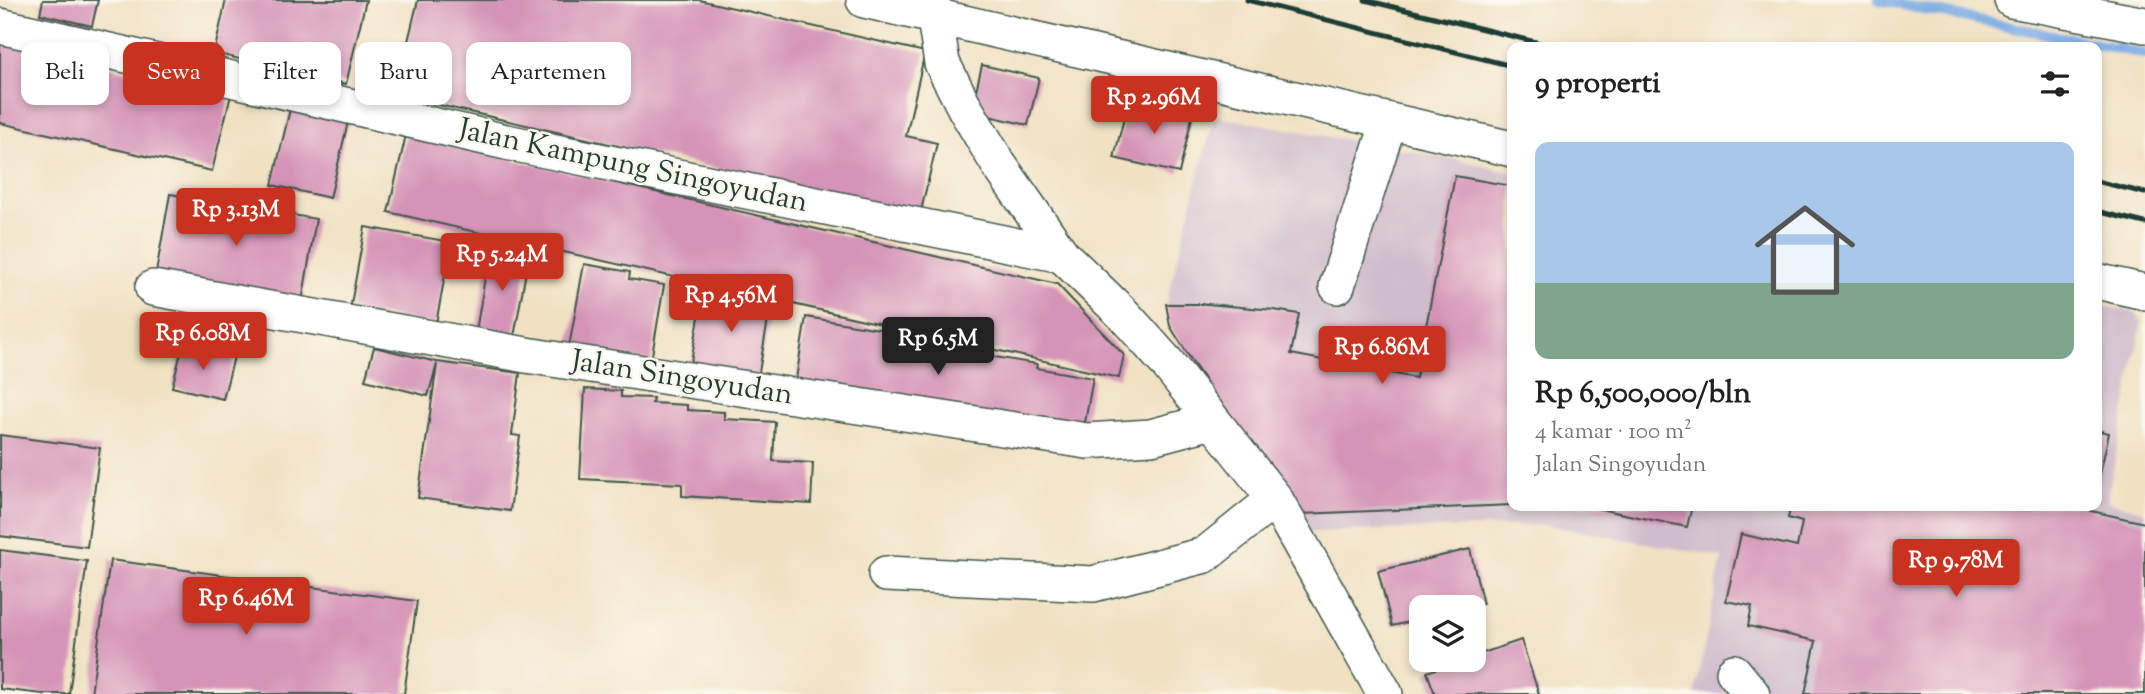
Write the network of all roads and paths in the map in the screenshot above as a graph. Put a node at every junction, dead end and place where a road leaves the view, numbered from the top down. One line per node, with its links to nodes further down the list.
1 (2012, 0): 3 (street)
2 (878, 2): 5 (street)
3 (2061, 4): 6 (street)
4 (5, 17): 9 (street, Jalan Kampung Singoyudan)
5 (934, 18): 7 (street); 9 (street)
6 (2145, 24)
7 (1389, 121): 8 (street); 11 (street)
8 (1507, 148)
9 (1062, 255): 14 (street)
10 (2102, 282): 13 (street)
11 (1337, 286)
12 (153, 288): 14 (street, Jalan Singoyudan)
13 (2145, 292)
14 (1212, 421): 15 (street)
15 (1275, 499): 16 (street); 17 (street)
16 (886, 574)
17 (1373, 690)

